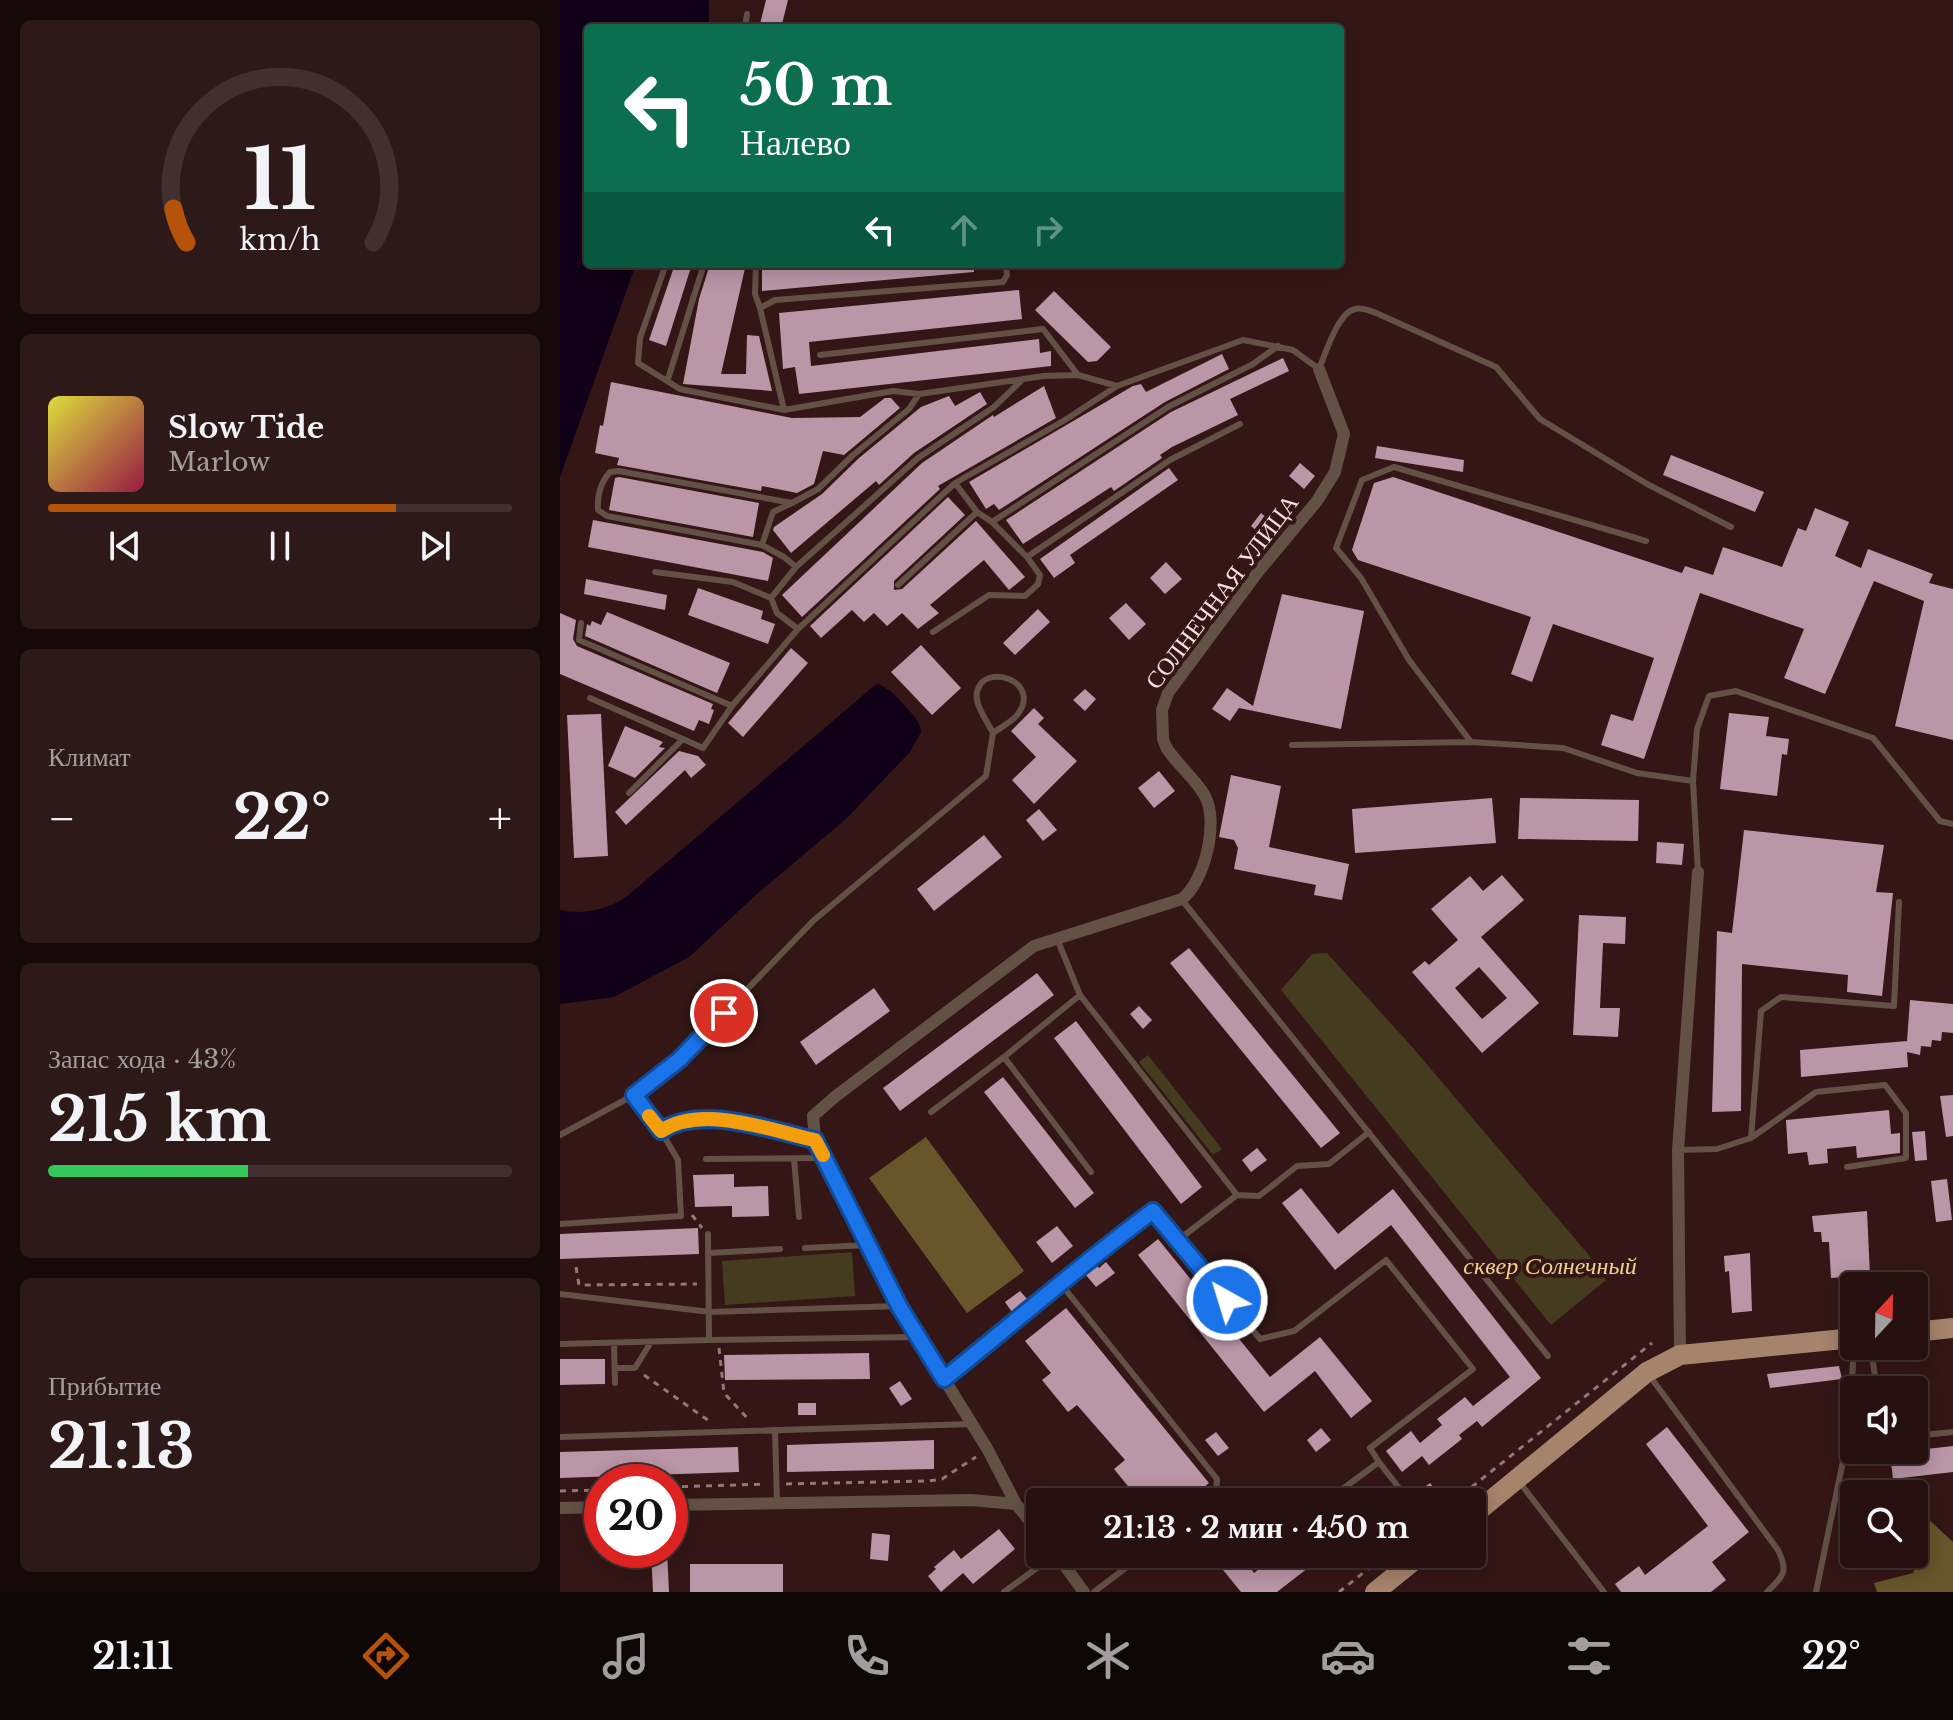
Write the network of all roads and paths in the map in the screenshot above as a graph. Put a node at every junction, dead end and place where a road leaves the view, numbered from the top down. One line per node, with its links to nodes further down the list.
1 (747, 14): 2 (lane)
2 (746, 24)
3 (665, 268): 12 (lane)
4 (703, 268): 12 (lane)
5 (756, 268): 7 (lane)
6 (1006, 268): 7 (lane)
7 (760, 308): 16 (lane)
8 (1278, 346): 10 (lane); 14 (lane); 21 (lane)
9 (820, 355): 11 (lane)
10 (1319, 369): 22 (lane); 43 (street, СОЛНЕЧНАЯ УЛИЦА)
11 (1078, 375): 13 (lane); 14 (lane)
12 (668, 379): 16 (lane)
13 (1023, 379): 15 (lane); 26 (lane)
14 (1117, 386): 18 (lane)
15 (919, 394): 16 (lane); 19 (lane)
16 (784, 410)
17 (1240, 424): 25 (lane)
18 (955, 483): 20 (lane); 31 (lane)
19 (792, 503): 24 (lane); 24 (lane)
20 (977, 512): 21 (lane); 28 (lane)
21 (992, 522): 25 (lane)
22 (1731, 527)
23 (1646, 541): 37 (lane)
24 (762, 545): 26 (lane)
25 (1027, 557): 32 (lane)
26 (796, 567): 29 (lane)
27 (655, 572): 29 (lane)
28 (898, 585)
29 (771, 598): 31 (lane)
30 (581, 623): 34 (lane)
31 (798, 629): 34 (lane)
32 (933, 632)
33 (590, 698): 36 (lane)
34 (732, 706): 36 (lane)
35 (993, 733): 35 (lane); 48 (lane)
36 (683, 739): 40 (lane)
37 (1471, 742): 38 (lane); 39 (lane)
38 (1292, 745)
39 (1693, 781): 41 (lane); 42 (lane)
40 (629, 793)
41 (1953, 824)
42 (1698, 872): 55 (street)
43 (1182, 899): 45 (street); 51 (lane)
44 (1899, 902): 53 (lane)
45 (1058, 941): 46 (lane); 54 (street)
46 (1080, 995): 47 (lane); 61 (lane)
47 (1004, 1057): 49 (lane); 60 (lane)
48 (634, 1095): 50 (lane); 52 (lane)
49 (931, 1112)
50 (661, 1131): 54 (lane); 64 (lane)
51 (1369, 1132): 61 (lane); 88 (lane)
52 (560, 1135)
53 (1751, 1138): 55 (lane); 59 (lane)
54 (815, 1140): 56 (street)
55 (1678, 1150): 87 (street)
56 (824, 1158): 58 (lane); 67 (street)
57 (706, 1159): 58 (lane)
58 (794, 1159): 63 (lane)
59 (1847, 1167)
60 (1091, 1172)
61 (1237, 1195): 66 (lane)
62 (690, 1210): 65 (path)
63 (799, 1217)
64 (560, 1224)
65 (708, 1234): 70 (lane)
66 (1178, 1240): 73 (lane); 103 (lane)
67 (868, 1245): 68 (lane); 75 (street)
68 (805, 1248)
69 (780, 1249): 70 (lane)
70 (708, 1253): 72 (lane)
71 (576, 1267): 72 (path)
72 (709, 1284): 76 (lane)
73 (1061, 1284): 93 (lane); 107 (lane)
74 (560, 1294): 76 (lane)
75 (899, 1306): 76 (lane); 79 (street)
76 (710, 1312): 80 (lane)
77 (1953, 1328): 78 (main road)
78 (1928, 1331)
79 (918, 1337): 81 (lane); 93 (street)
80 (709, 1340): 81 (lane); 82 (lane)
81 (719, 1340): 97 (path)
82 (651, 1342): 83 (lane); 91 (lane)
83 (614, 1343): 85 (lane); 90 (lane)
84 (1652, 1343): 110 (path)
85 (560, 1344)
86 (1840, 1344): 87 (main road)
87 (1680, 1355): 92 (main road)
88 (1548, 1356)
89 (1853, 1360): 132 (lane)
90 (615, 1368): 91 (lane); 94 (lane)
91 (635, 1368): 99 (path)
92 (1647, 1372): 104 (main road); 131 (lane)
93 (944, 1379): 95 (street)
94 (615, 1383)
95 (972, 1424): 96 (lane); 115 (street)
96 (775, 1431): 97 (lane); 105 (lane)
97 (760, 1432): 99 (lane)
98 (1953, 1432): 100 (lane)
99 (721, 1433): 101 (lane)
100 (1928, 1435)
101 (560, 1437)
102 (981, 1455): 105 (path)
103 (1379, 1462): 108 (lane); 109 (lane)
104 (1517, 1480): 116 (main road); 130 (lane)
105 (776, 1484): 106 (path); 113 (lane)
106 (688, 1486)
107 (1217, 1488)
108 (1344, 1488)
109 (1399, 1488)
110 (1471, 1488)
111 (584, 1490): 112 (path)
112 (560, 1491)
113 (777, 1502): 114 (street); 115 (street)
114 (688, 1504)
115 (1016, 1504): 119 (street)
116 (1486, 1505)
117 (584, 1507): 118 (street)
118 (560, 1508)
119 (1026, 1516)
120 (1037, 1568): 125 (lane)
121 (1066, 1568): 126 (street)
122 (1126, 1568): 127 (lane)
123 (1369, 1568): 128 (path)
124 (1404, 1568): 129 (main road)
125 (1004, 1592)
126 (1084, 1592)
127 (1094, 1592)
128 (1339, 1592)
129 (1375, 1592)
130 (1604, 1592)
131 (1767, 1592)
132 (1816, 1592)

